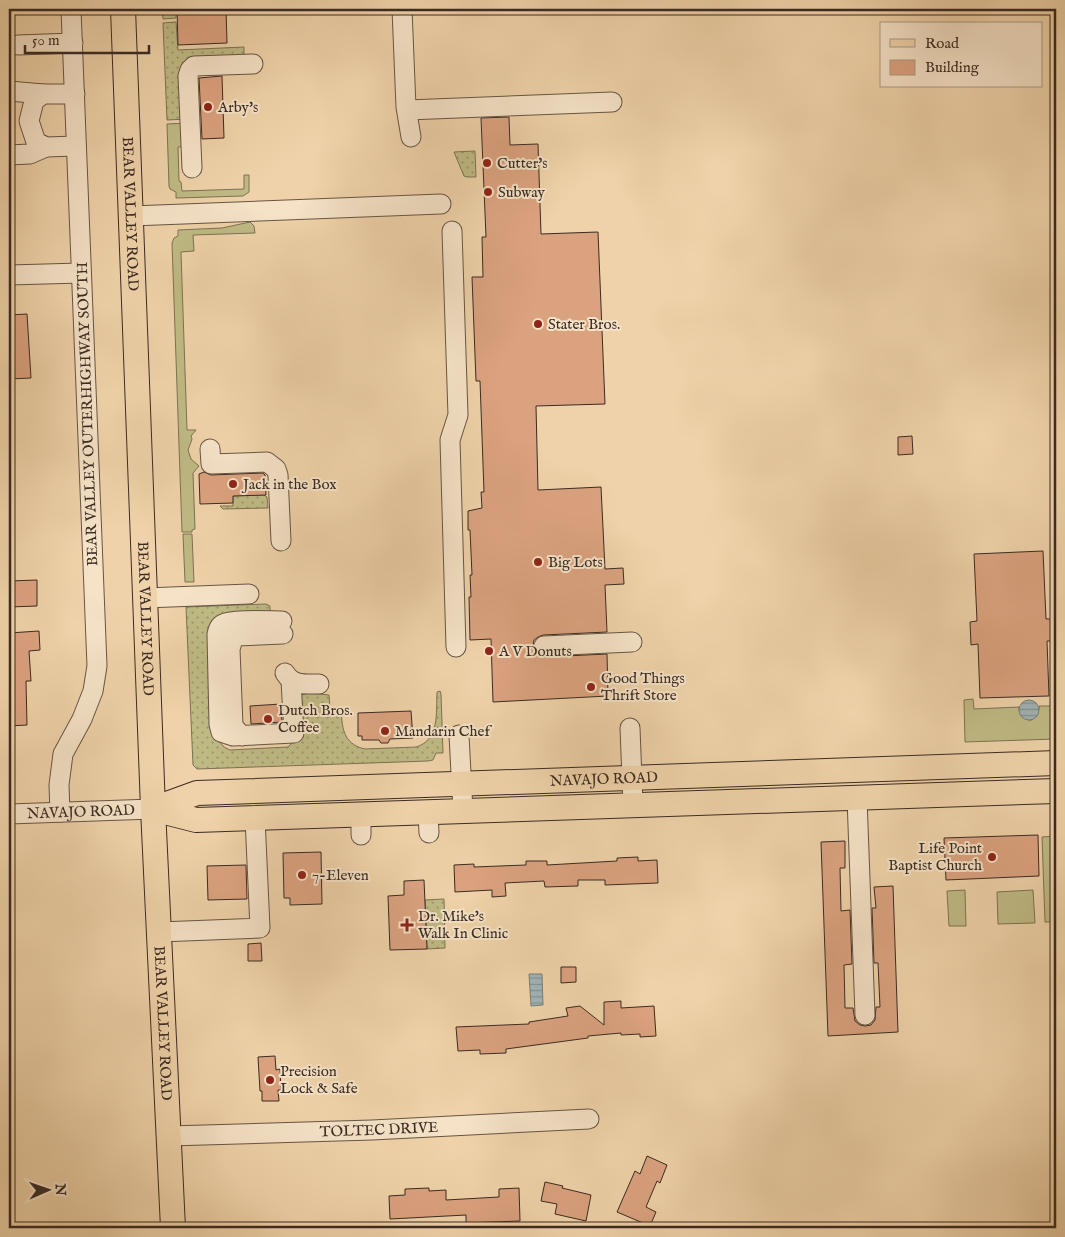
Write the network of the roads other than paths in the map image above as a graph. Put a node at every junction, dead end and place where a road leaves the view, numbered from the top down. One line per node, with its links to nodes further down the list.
1 (71, 9): 4 (street, BEAR VALLEY OUTERHIGHWAY SOUTH)
2 (123, 9): 18 (main road, BEAR VALLEY ROAD)
3 (402, 9): 11 (street)
4 (73, 43): 5 (street); 9 (street, BEAR VALLEY OUTERHIGHWAY SOUTH)
5 (18, 45)
6 (253, 64): 16 (street)
7 (9, 91): 8 (street)
8 (43, 94): 9 (street); 14 (street)
9 (75, 94): 13 (street, BEAR VALLEY OUTERHIGHWAY SOUTH)
10 (612, 102): 11 (street)
11 (407, 110): 12 (street)
12 (411, 137)
13 (76, 146): 14 (street); 20 (street, BEAR VALLEY OUTERHIGHWAY SOUTH)
14 (46, 147): 15 (street)
15 (9, 155)
16 (192, 168)
17 (441, 204): 18 (street)
18 (131, 216): 25 (main road, BEAR VALLEY ROAD)
19 (452, 230): 29 (street)
20 (81, 273): 21 (street); 41 (street, BEAR VALLEY OUTERHIGHWAY SOUTH)
21 (9, 274)
22 (210, 449): 23 (street)
23 (281, 541)
24 (249, 594): 25 (street)
25 (145, 598): 39 (main road, BEAR VALLEY ROAD)
26 (283, 627): 30 (street)
27 (632, 642): 28 (street)
28 (544, 646)
29 (456, 647)
30 (319, 684)
31 (630, 728): 34 (street)
32 (459, 735): 35 (street)
33 (1056, 763): 34 (main road, NAVAJO ROAD)
34 (632, 778): 35 (main road, NAVAJO ROAD); 38 (street)
35 (461, 784): 39 (main road, NAVAJO ROAD); 40 (street)
36 (1056, 791): 37 (main road, NAVAJO ROAD)
37 (856, 798): 38 (main road, NAVAJO ROAD); 45 (street)
38 (633, 805): 40 (main road, NAVAJO ROAD)
39 (153, 809): 41 (street, NAVAJO ROAD); 43 (main road, NAVAJO ROAD); 44 (main road, BEAR VALLEY ROAD)
40 (463, 810): 43 (main road, NAVAJO ROAD)
41 (60, 812): 42 (street, NAVAJO ROAD)
42 (9, 814)
43 (255, 818): 44 (street)
44 (159, 932): 47 (main road, BEAR VALLEY ROAD)
45 (865, 1014)
46 (589, 1119): 47 (street, TOLTEC DRIVE)
47 (169, 1136): 48 (main road, BEAR VALLEY ROAD)
48 (173, 1228)

